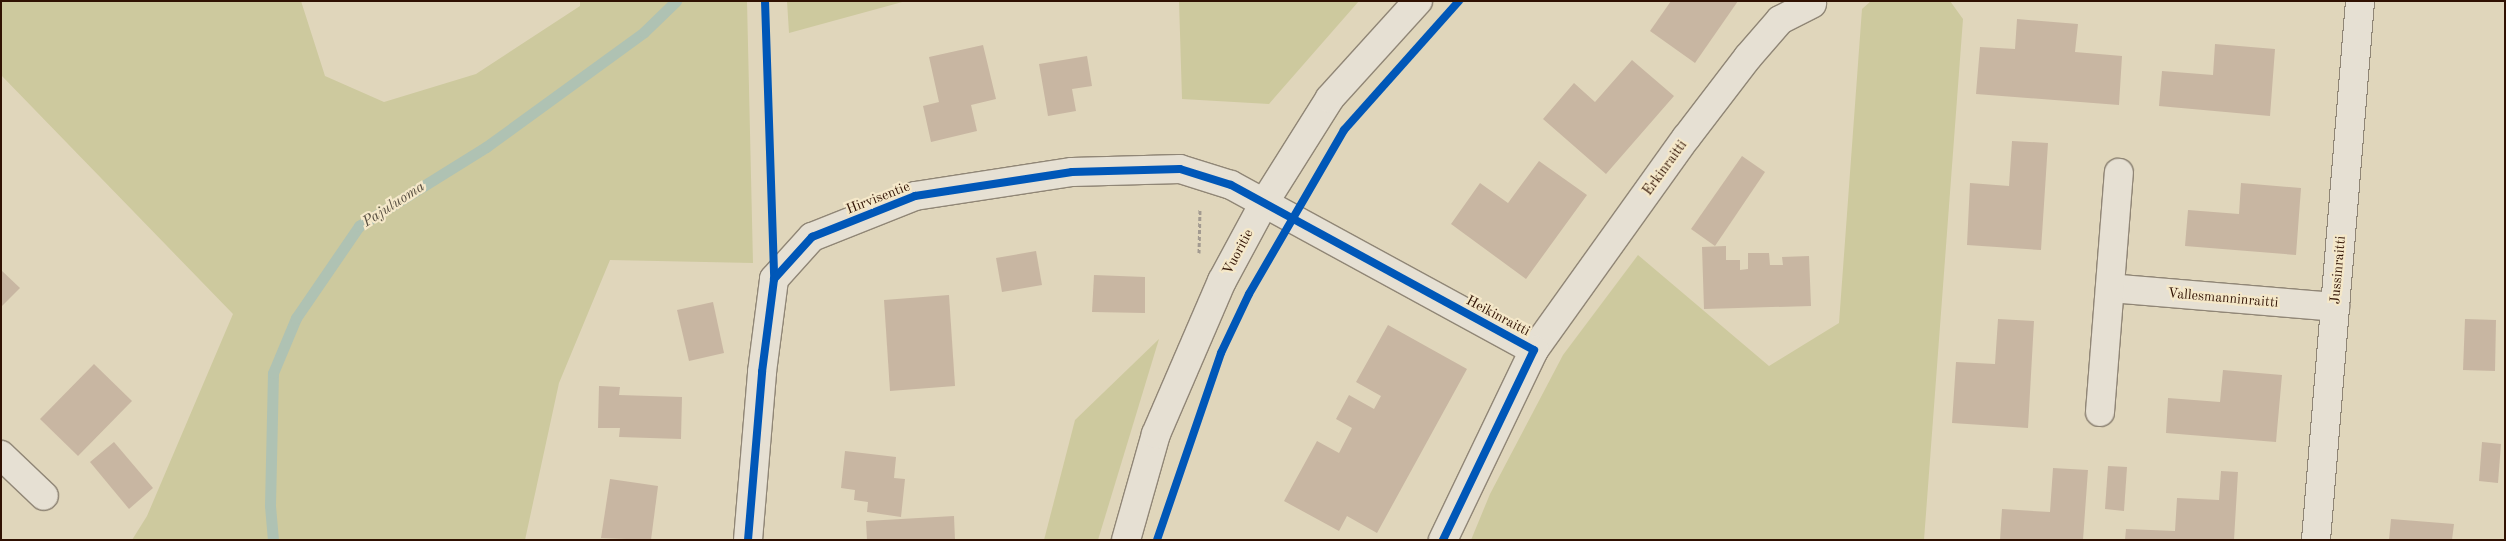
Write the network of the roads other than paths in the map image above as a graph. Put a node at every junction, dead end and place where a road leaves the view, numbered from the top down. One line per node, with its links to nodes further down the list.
1 (1418, 1): 5 (street, Vuoritie)
2 (2360, 1): 7 (street, Jussinraitti)
3 (1812, 4): 8 (street, Erkinraitti)
4 (2119, 173): 6 (street)
5 (1264, 204): 8 (street, Heikinraitti); 12 (street, Hirvisentie); 13 (street, Vuoritie)
6 (2110, 288): 7 (street, Vallesmanninraitti); 9 (street)
7 (2335, 307): 15 (street, Jussinraitti)
8 (1534, 350): 14 (street, Heikinraitti)
9 (2100, 412)
10 (1, 455): 11 (street)
11 (44, 496)
12 (748, 540)
13 (1126, 540)
14 (1443, 540)
15 (2316, 540)

